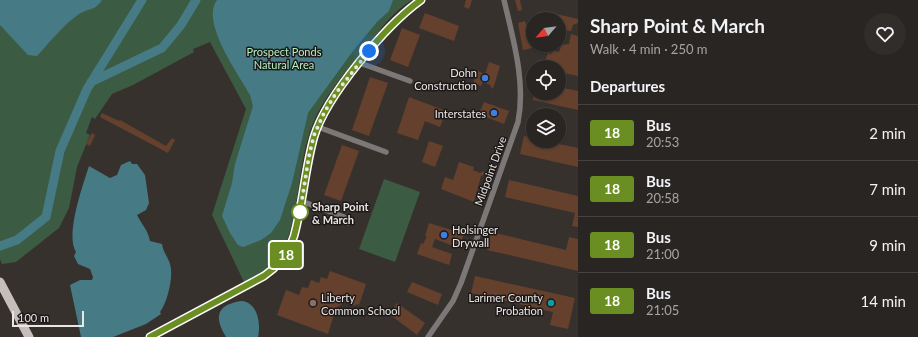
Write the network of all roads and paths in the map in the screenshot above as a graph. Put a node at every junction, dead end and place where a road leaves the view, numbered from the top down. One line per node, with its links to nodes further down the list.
1 (421, 0): 3 (street)
2 (504, 0): 12 (street, Midpoint Drive)
3 (360, 63): 4 (street); 5 (street)
4 (410, 81)
5 (318, 127): 6 (street); 7 (street)
6 (386, 152)
7 (302, 201): 8 (street); 11 (street)
8 (348, 223)
9 (0, 282): 10 (main road)
10 (29, 337)
11 (150, 337)
12 (428, 337)

